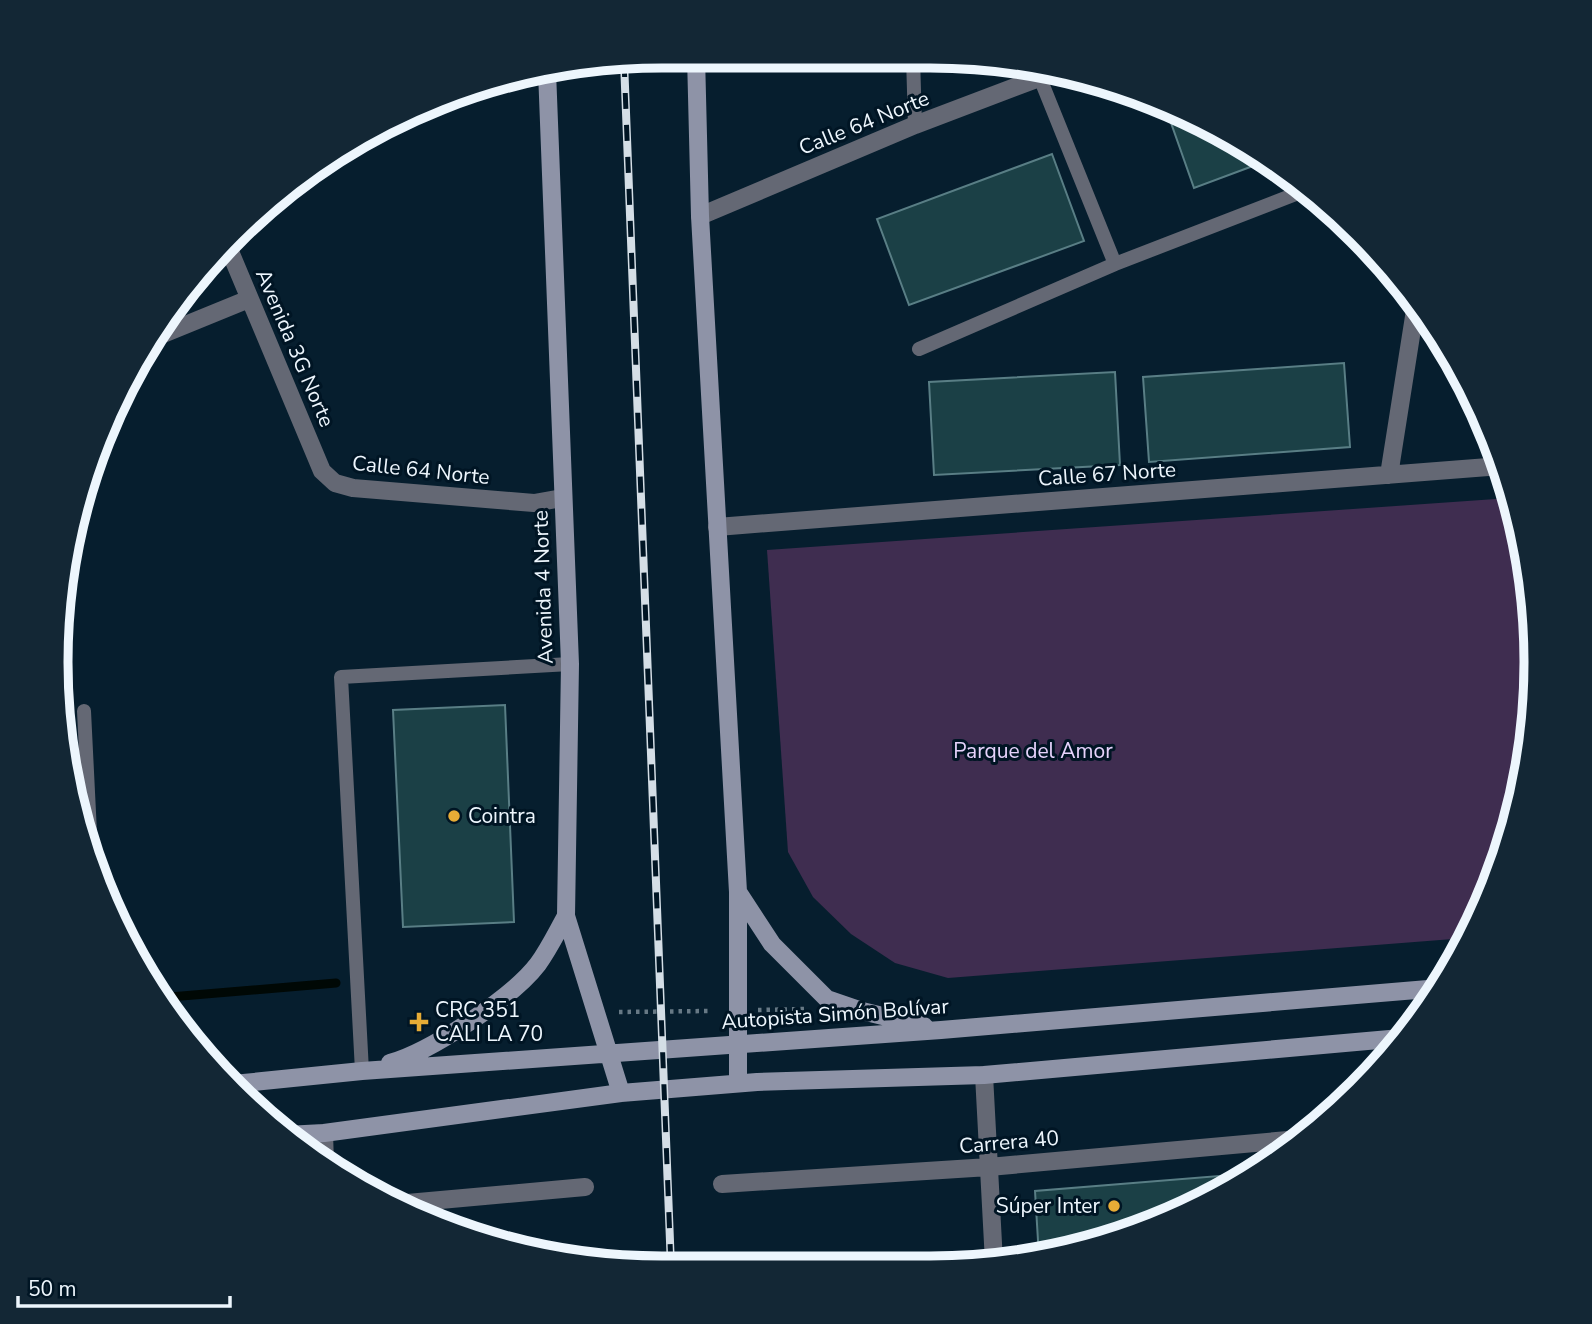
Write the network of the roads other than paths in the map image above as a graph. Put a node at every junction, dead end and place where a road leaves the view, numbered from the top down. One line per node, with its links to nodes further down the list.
1 (696, 68): 8 (main road)
2 (913, 68): 6 (lane)
3 (1039, 79): 6 (street, Calle 64 Norte)
4 (547, 80): 18 (main road, Avenida 4 Norte)
5 (1045, 80): 10 (lane)
6 (915, 125): 8 (street, Calle 64 Norte)
7 (1295, 194): 10 (lane)
8 (700, 216): 19 (main road)
9 (231, 254): 11 (street, Avenida 3G Norte)
10 (1115, 264): 14 (lane)
11 (249, 299): 13 (street); 16 (street, Avenida 3G Norte)
12 (1414, 318): 17 (street)
13 (168, 332)
14 (919, 349)
15 (1490, 467): 17 (street, Calle 67 Norte)
16 (322, 471): 18 (street, Calle 64 Norte)
17 (1389, 475): 19 (street, Calle 67 Norte)
18 (562, 498): 20 (main road, Avenida 4 Norte)
19 (717, 527): 23 (main road)
20 (570, 664): 24 (main road, Avenida 4 Norte); 30 (lane)
21 (84, 711): 22 (lane)
22 (89, 820)
23 (738, 892): 26 (main road); 28 (main road)
24 (566, 916): 29 (main road, Avenida 4 Norte); 30 (main road)
25 (1426, 989): 26 (main road, Autopista Simón Bolívar)
26 (941, 1030): 28 (main road, Autopista Simón Bolívar)
27 (1388, 1039): 31 (main road)
28 (738, 1044): 29 (main road, Autopista Simón Bolívar); 33 (main road)
29 (608, 1053): 30 (main road, Autopista Simón Bolívar); 34 (main road, Avenida 4 Norte)
30 (362, 1070): 32 (main road, Autopista Simón Bolívar)
31 (984, 1075): 33 (main road); 39 (street)
32 (243, 1083)
33 (738, 1083): 34 (main road)
34 (621, 1093): 35 (main road)
35 (324, 1133): 36 (main road); 38 (street)
36 (303, 1134)
37 (1281, 1141): 39 (street, Carrera 40)
38 (325, 1150)
39 (989, 1167): 40 (street, Carrera 40); 43 (street)
40 (722, 1184)
41 (586, 1187): 42 (street)
42 (414, 1202)
43 (993, 1252)

